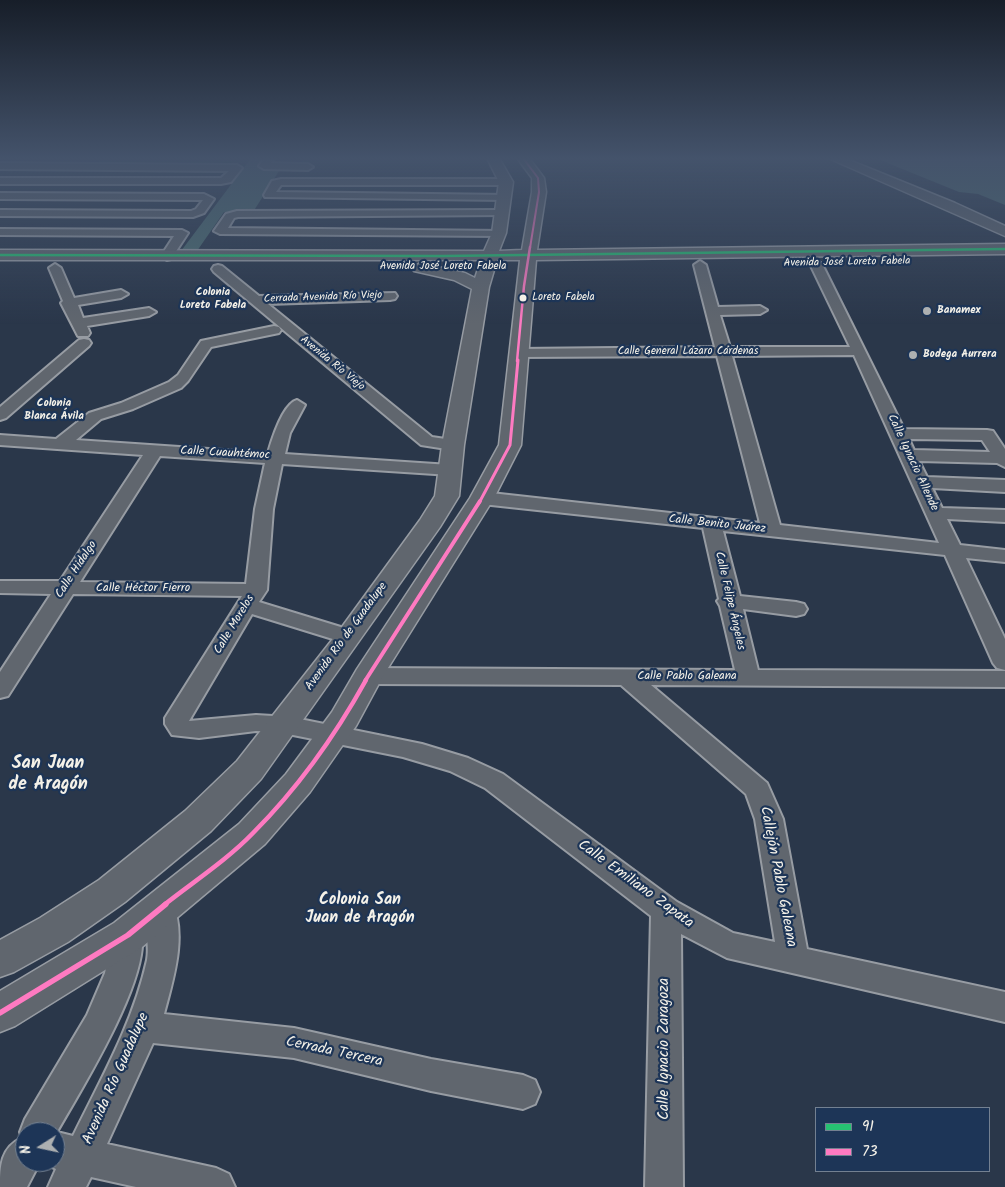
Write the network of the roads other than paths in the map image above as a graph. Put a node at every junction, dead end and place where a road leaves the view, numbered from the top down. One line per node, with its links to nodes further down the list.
1 (21, 213): 8 (street)
2 (449, 213): 15 (street)
3 (502, 213): 15 (main road, Avenida Río de Guadalupe)
4 (536, 213): 20 (main road)
5 (977, 213): 7 (main road)
6 (986, 213): 7 (main road)
7 (990, 217): 9 (main road); 11 (main road)
8 (0, 231): 14 (street)
9 (1005, 232)
10 (1005, 249): 11 (main road, Avenida José Loreto Fabela)
11 (976, 250): 12 (main road, Avenida José Loreto Fabela)
12 (908, 251): 16 (main road, Avenida José Loreto Fabela); 17 (main road)
13 (0, 255): 14 (main road, Avenida José Loreto Fabela)
14 (167, 256): 15 (main road, Avenida José Loreto Fabela)
15 (490, 257): 20 (main road, Avenida José Loreto Fabela); 24 (main road, Avenida José Loreto Fabela); 43 (main road, Avenida Río de Guadalupe)
16 (578, 260): 20 (main road, Avenida José Loreto Fabela); 20 (main road); 21 (main road, Avenida José Loreto Fabela); 25 (main road)
17 (920, 262): 18 (main road, Avenida José Loreto Fabela); 19 (main road, Avenida José Loreto Fabela)
18 (1001, 263)
19 (816, 264): 21 (main road, Avenida José Loreto Fabela); 36 (street, Calle Ignacio Allende)
20 (530, 265): 37 (main road)
21 (700, 265): 32 (street)
22 (0, 268): 23 (main road, Avenida José Loreto Fabela)
23 (55, 268): 24 (main road, Avenida José Loreto Fabela); 29 (street)
24 (218, 269): 28 (street, Avenida Río Viejo)
25 (560, 271)
26 (121, 294): 29 (street)
27 (390, 296): 28 (street, Cerrada Avenida Río Viejo)
28 (256, 300): 43 (street, Avenida Río Viejo)
29 (68, 303): 34 (street)
30 (760, 310): 32 (street)
31 (149, 312): 34 (street)
32 (713, 312): 35 (street)
33 (274, 330): 42 (street)
34 (82, 333): 39 (street)
35 (722, 351): 36 (street, Calle General Lázaro Cárdenas); 37 (street, Calle General Lázaro Cárdenas); 55 (street)
36 (858, 351): 40 (street, Calle Ignacio Allende)
37 (518, 353): 51 (main road)
38 (297, 405): 46 (street, Calle Morelos)
39 (0, 415)
40 (898, 434): 45 (street, Calle Ignacio Allende); 47 (street)
41 (0, 440): 42 (street, Calle Cuauhtémoc)
42 (60, 444): 44 (street, Calle Cuauhtémoc)
43 (453, 445): 48 (main road, Avenida Río de Guadalupe)
44 (155, 450): 46 (street, Calle Cuauhtémoc); 59 (street, Calle Hidalgo)
45 (908, 455): 47 (street); 49 (street, Calle Ignacio Allende)
46 (275, 457): 48 (street, Calle Cuauhtémoc); 60 (street, Calle Morelos)
47 (1004, 460)
48 (450, 470): 63 (main road, Avenida Río de Guadalupe)
49 (921, 482): 50 (street); 52 (street, Calle Ignacio Allende)
50 (1005, 486)
51 (482, 498): 54 (street, Calle Benito Juárez); 65 (main road)
52 (936, 513): 53 (street); 56 (street, Calle Ignacio Allende)
53 (1005, 516)
54 (712, 524): 55 (street, Calle Benito Juárez); 61 (street, Calle Felipe Ángeles)
55 (772, 530): 56 (street, Calle Benito Juárez)
56 (951, 549): 57 (street, Calle Benito Juárez); 64 (street, Calle Ignacio Allende)
57 (1005, 556)
58 (0, 586): 59 (street, Calle Héctor Fierro)
59 (64, 589): 60 (street, Calle Héctor Fierro); 69 (street, Calle Hidalgo)
60 (252, 598): 63 (street, Calle Héctor Fierro); 70 (street, Calle Morelos)
61 (728, 601): 62 (street); 67 (street, Calle Felipe Ángeles)
62 (796, 609)
63 (349, 637): 71 (main road, Avenida Río de Guadalupe)
64 (1005, 663)
65 (368, 676): 66 (street, Calle Pablo Galeana); 72 (main road)
66 (626, 677): 67 (street, Calle Pablo Galeana); 76 (street, Callejón Pablo Galeana)
67 (748, 677): 68 (street, Calle Pablo Galeana)
68 (1005, 679)
69 (0, 690)
70 (177, 724): 71 (street, Calle Emiliano Zapata)
71 (283, 724): 72 (street, Calle Emiliano Zapata); 77 (main road, Avenida Río de Guadalupe)
72 (333, 734): 73 (main road); 74 (street, Calle Emiliano Zapata)
73 (160, 909): 75 (main road); 80 (street, Avenida Río Guadalupe)
74 (666, 911): 76 (street, Calle Emiliano Zapata); 87 (street, Calle Ignacio Zaragoza)
75 (128, 935): 79 (main road); 82 (street)
76 (793, 959): 78 (street, Calle Emiliano Zapata)
77 (0, 960)
78 (1005, 1007)
79 (0, 1014)
80 (144, 1027): 81 (street, Cerrada Tercera); 83 (street, Avenida Río Guadalupe)
81 (523, 1092)
82 (44, 1122)
83 (68, 1165): 86 (street)
84 (15, 1172): 85 (street)
85 (7, 1187)
86 (216, 1187)
87 (664, 1187)

